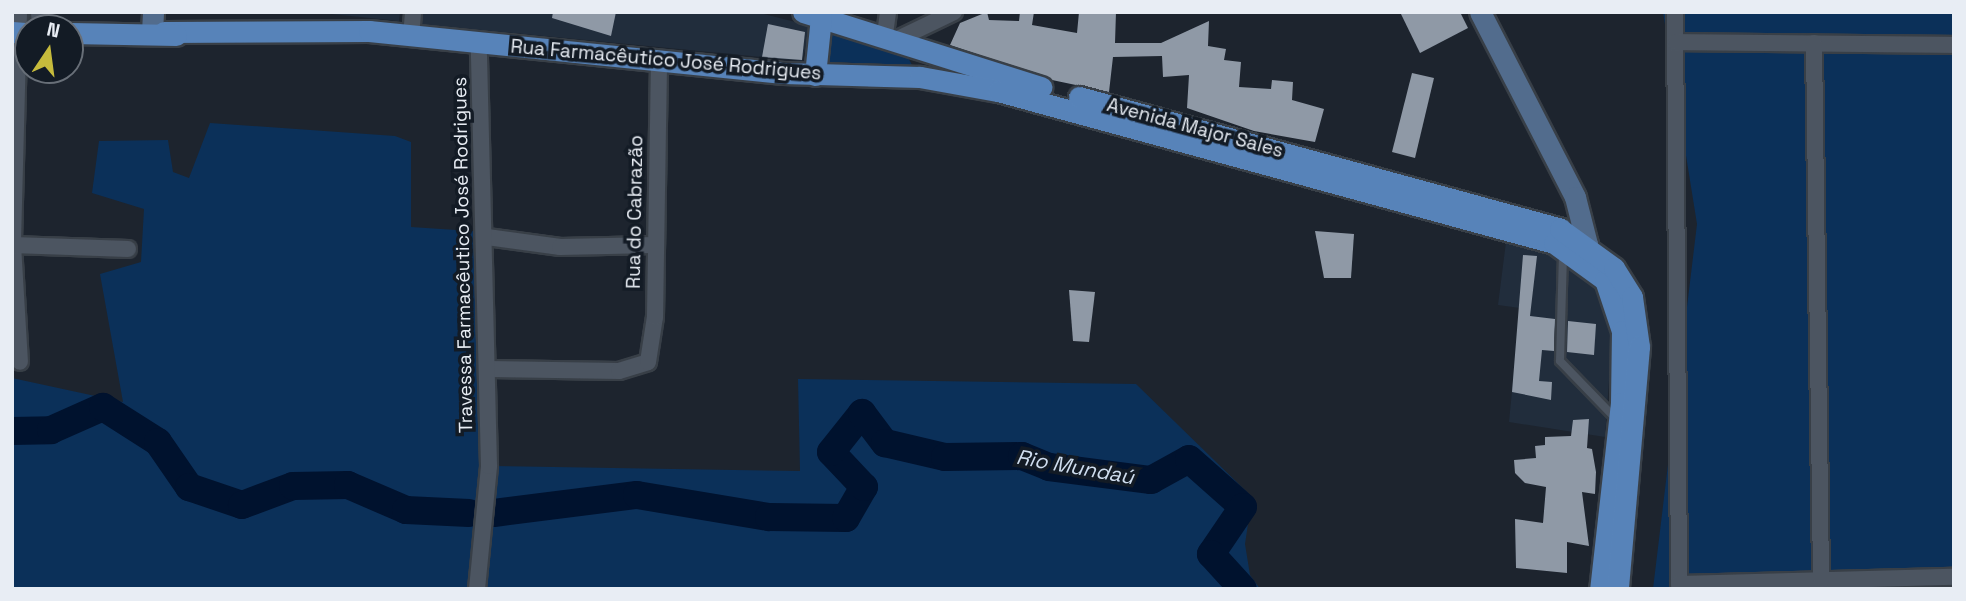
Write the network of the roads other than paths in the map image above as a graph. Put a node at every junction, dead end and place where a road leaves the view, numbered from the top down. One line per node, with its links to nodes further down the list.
1 (413, 12): 9 (street)
2 (888, 12): 10 (street)
3 (954, 12): 10 (street)
4 (1480, 12): 26 (street)
5 (1675, 12): 11 (street)
6 (812, 15): 10 (main road, Avenida Major Sales); 17 (main road)
7 (156, 25): 8 (main road, Rua Farmacêutico José Rodrigues); 9 (main road, Rua Farmacêutico José Rodrigues); 9 (main road, Rua Farmacêutico José Rodrigues)
8 (84, 32)
9 (411, 36): 12 (main road, Rua Farmacêutico José Rodrigues)
10 (893, 36): 15 (main road, Avenida Major Sales)
11 (1676, 42): 13 (street); 31 (street)
12 (479, 43): 16 (main road, Rua Farmacêutico José Rodrigues); 21 (street, Travessa Farmacêutico José Rodrigues)
13 (1814, 43): 14 (street); 31 (street)
14 (1954, 45)
15 (927, 52): 18 (main road); 20 (main road, Avenida Major Sales)
16 (659, 61): 17 (main road, Rua Farmacêutico José Rodrigues); 23 (street, Rua do Cabrazão)
17 (815, 75): 18 (main road, Rua Farmacêutico José Rodrigues)
18 (920, 77): 20 (main road, Avenida Major Sales)
19 (21, 84): 22 (street)
20 (1120, 116): 24 (main road, Avenida Major Sales); 26 (main road, Avenida Major Sales)
21 (486, 237): 23 (street); 28 (street, Travessa Farmacêutico José Rodrigues)
22 (13, 245): 25 (street); 27 (street)
23 (655, 245): 28 (street, Rua do Cabrazão)
24 (1563, 248): 26 (main road, Avenida Major Sales); 29 (lane)
25 (128, 249)
26 (1586, 253): 29 (main road)
27 (20, 362)
28 (489, 369): 32 (street, Travessa Farmacêutico José Rodrigues)
29 (1626, 421): 33 (main road); 34 (main road)
30 (1954, 577): 31 (street)
31 (1821, 580)
32 (477, 589)
33 (1600, 589)
34 (1618, 589)

